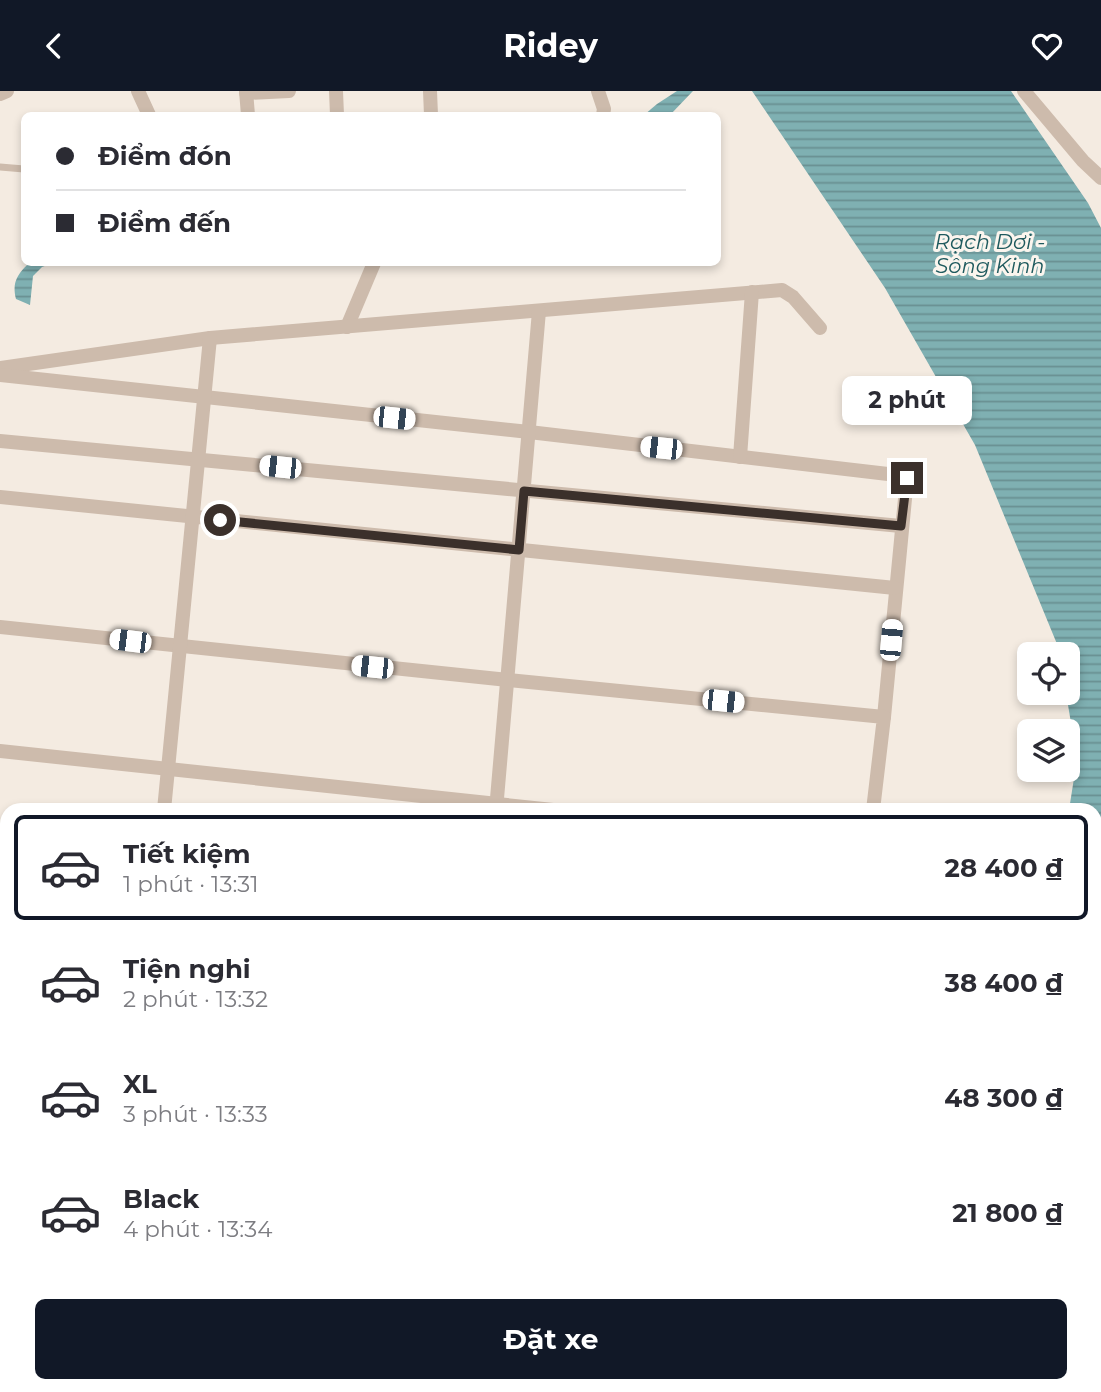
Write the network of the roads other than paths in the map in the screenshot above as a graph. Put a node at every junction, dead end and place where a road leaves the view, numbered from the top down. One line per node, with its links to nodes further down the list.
1 (8, 91): 9 (street)
2 (138, 91): 10 (street)
3 (289, 91): 8 (street)
4 (336, 91): 12 (street)
5 (430, 91): 13 (street)
6 (598, 91): 14 (street)
7 (1024, 91): 17 (street)
8 (246, 92): 11 (street)
9 (0, 94)
10 (148, 112)
11 (247, 112)
12 (337, 112)
13 (431, 112)
14 (604, 112)
15 (0, 167): 16 (lane)
16 (21, 169)
17 (1101, 178)
18 (373, 266): 21 (street)
19 (752, 292): 20 (street); 22 (street); 29 (street)
20 (539, 311): 21 (street); 27 (street)
21 (347, 327): 23 (street)
22 (820, 328)
23 (210, 338): 24 (street); 26 (street)
24 (0, 368)
25 (0, 375): 26 (street)
26 (204, 397): 27 (street); 30 (street)
27 (529, 432): 29 (street); 31 (street)
28 (0, 441): 30 (street)
29 (740, 457): 34 (street)
30 (199, 460): 31 (street); 33 (street)
31 (524, 491): 34 (street); 35 (street)
32 (0, 497): 33 (street)
33 (193, 517): 35 (street); 38 (street)
34 (901, 526): 36 (street)
35 (519, 550): 36 (street); 39 (street)
36 (895, 588): 40 (street)
37 (0, 627): 38 (street)
38 (181, 647): 39 (street); 42 (street)
39 (508, 681): 40 (street); 45 (street)
40 (884, 717): 46 (street)
41 (0, 751): 42 (street)
42 (169, 770): 43 (street); 44 (street)
43 (165, 803)
44 (461, 803)
45 (496, 803)
46 (874, 803)

